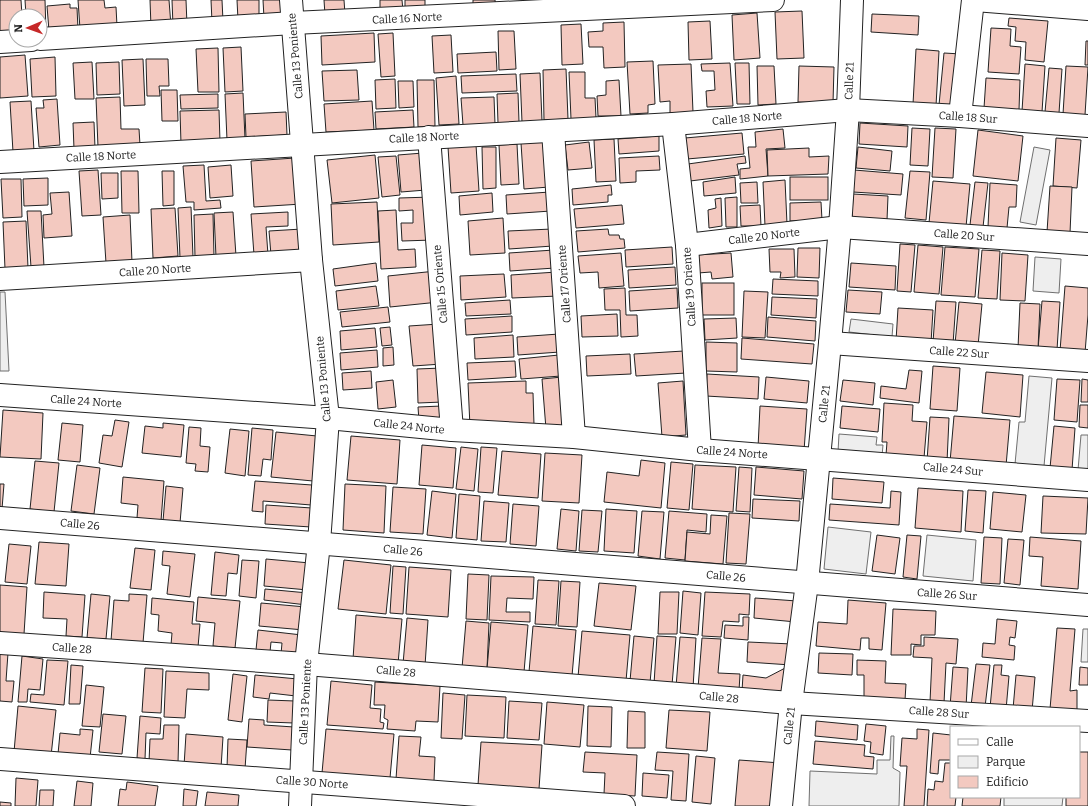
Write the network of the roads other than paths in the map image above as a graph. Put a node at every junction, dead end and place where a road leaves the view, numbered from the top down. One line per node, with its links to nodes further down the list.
1 (291, 0): 6 (street, Calle 13 Poniente)
2 (774, 0): 6 (street, Calle 16 Norte)
3 (852, 0): 8 (street, Calle 21)
4 (974, 0): 5 (street); 9 (street)
5 (1088, 10)
6 (293, 23): 7 (street, Calle 16 Norte); 14 (street, Calle 13 Poniente)
7 (48, 38)
8 (848, 110): 9 (street, Calle 18 Sur); 10 (street, Calle 18 Norte); 16 (street, Calle 21)
9 (960, 116): 11 (street, Calle 18 Sur)
10 (673, 124): 12 (street, Calle 18 Norte); 18 (street, Calle 19 Oriente)
11 (1088, 126)
12 (553, 131): 13 (street, Calle 18 Norte); 26 (street, Calle 17 Oriente)
13 (429, 137): 14 (street, Calle 18 Norte); 25 (street, Calle 15 Oriente)
14 (302, 144): 15 (street, Calle 18 Norte); 19 (street, Calle 13 Poniente)
15 (0, 162)
16 (840, 227): 17 (street, Calle 20 Sur); 18 (street, Calle 20 Norte); 21 (street, Calle 21)
17 (1088, 244)
18 (687, 245): 27 (street, Calle 19 Oriente)
19 (311, 260): 20 (street, Calle 20 Norte); 24 (street, Calle 13 Poniente)
20 (0, 279)
21 (830, 342): 22 (street, Calle 22 Sur); 28 (street, Calle 21)
22 (1088, 361)
23 (0, 395): 24 (street, Calle 24 Norte)
24 (328, 418): 25 (street, Calle 24 Norte); 31 (street, Calle 13 Poniente)
25 (452, 430): 26 (street, Calle 24 Norte)
26 (574, 438): 27 (street, Calle 24 Norte)
27 (700, 450): 28 (street, Calle 24 Norte)
28 (818, 458): 29 (street, Calle 24 Sur); 32 (street, Calle 21)
29 (1088, 480)
30 (0, 518): 31 (street, Calle 26)
31 (319, 543): 32 (street, Calle 26); 35 (street, Calle 13 Poniente)
32 (807, 583): 33 (street, Calle 26 Sur); 36 (street, Calle 21)
33 (1088, 605)
34 (0, 643): 35 (street, Calle 28)
35 (306, 664): 36 (street, Calle 28); 39 (street, Calle 13 Poniente)
36 (791, 702): 37 (street, Calle 28 Sur); 42 (street, Calle 21)
37 (1088, 721)
38 (0, 759): 39 (street, Calle 30 Norte)
39 (302, 782): 40 (street, Calle 13 Poniente); 41 (street, Calle 30 Norte)
40 (300, 806)
41 (624, 806)
42 (781, 806)

